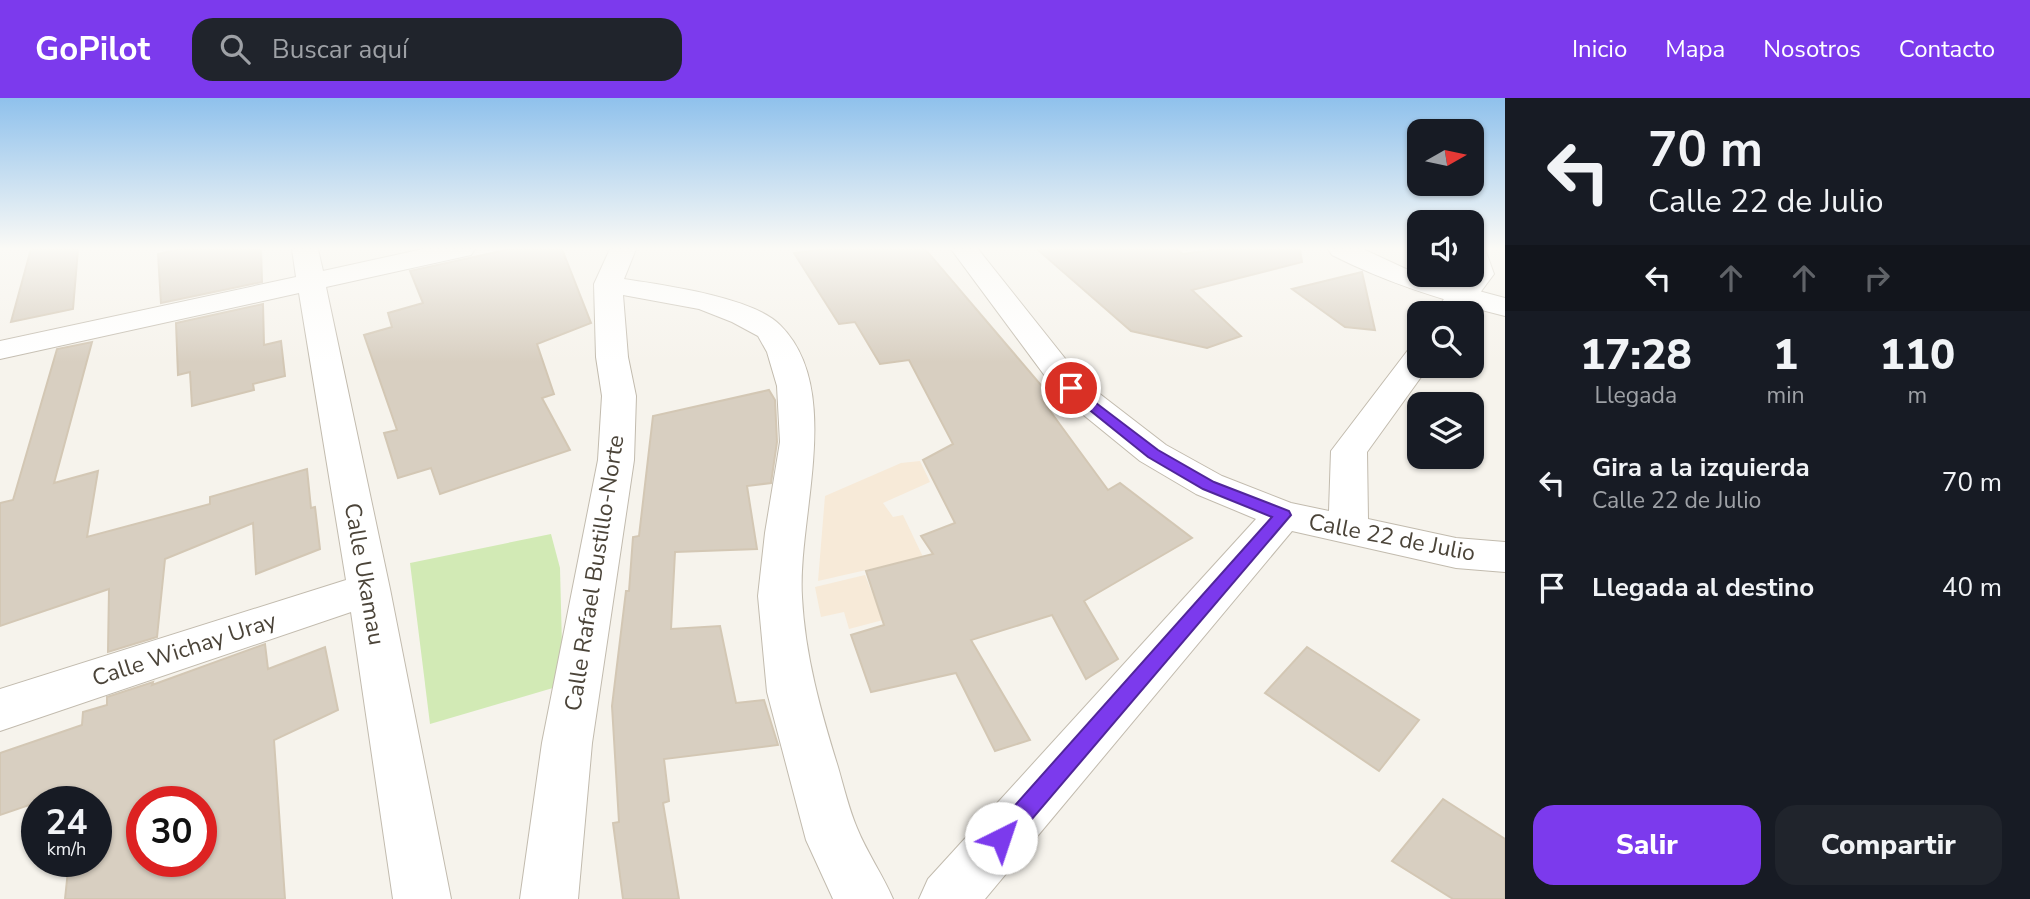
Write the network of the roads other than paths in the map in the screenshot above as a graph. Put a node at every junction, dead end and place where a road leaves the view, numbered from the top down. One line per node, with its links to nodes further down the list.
1 (236, 286): 12 (street)
2 (312, 286): 17 (street, Calle Ukamau)
3 (614, 286): 20 (street, Calle Rafael Bustillo-Norte)
4 (665, 286): 21 (street)
5 (993, 286): 14 (street, Calle 22 de Julio)
6 (1417, 286): 8 (street)
7 (1470, 287): 9 (street)
8 (1447, 301)
9 (1458, 301)
10 (1484, 306): 11 (street)
11 (1505, 307)
12 (0, 350)
13 (1407, 373): 15 (street)
14 (1283, 515): 15 (street, Calle 22 de Julio); 22 (street)
15 (1348, 529): 16 (street, Calle 22 de Julio)
16 (1505, 557)
17 (369, 589): 18 (street, Calle Wichay Uray); 19 (street, Calle Ukamau)
18 (0, 710)
19 (422, 899)
20 (549, 899)
21 (864, 899)
22 (948, 899)

